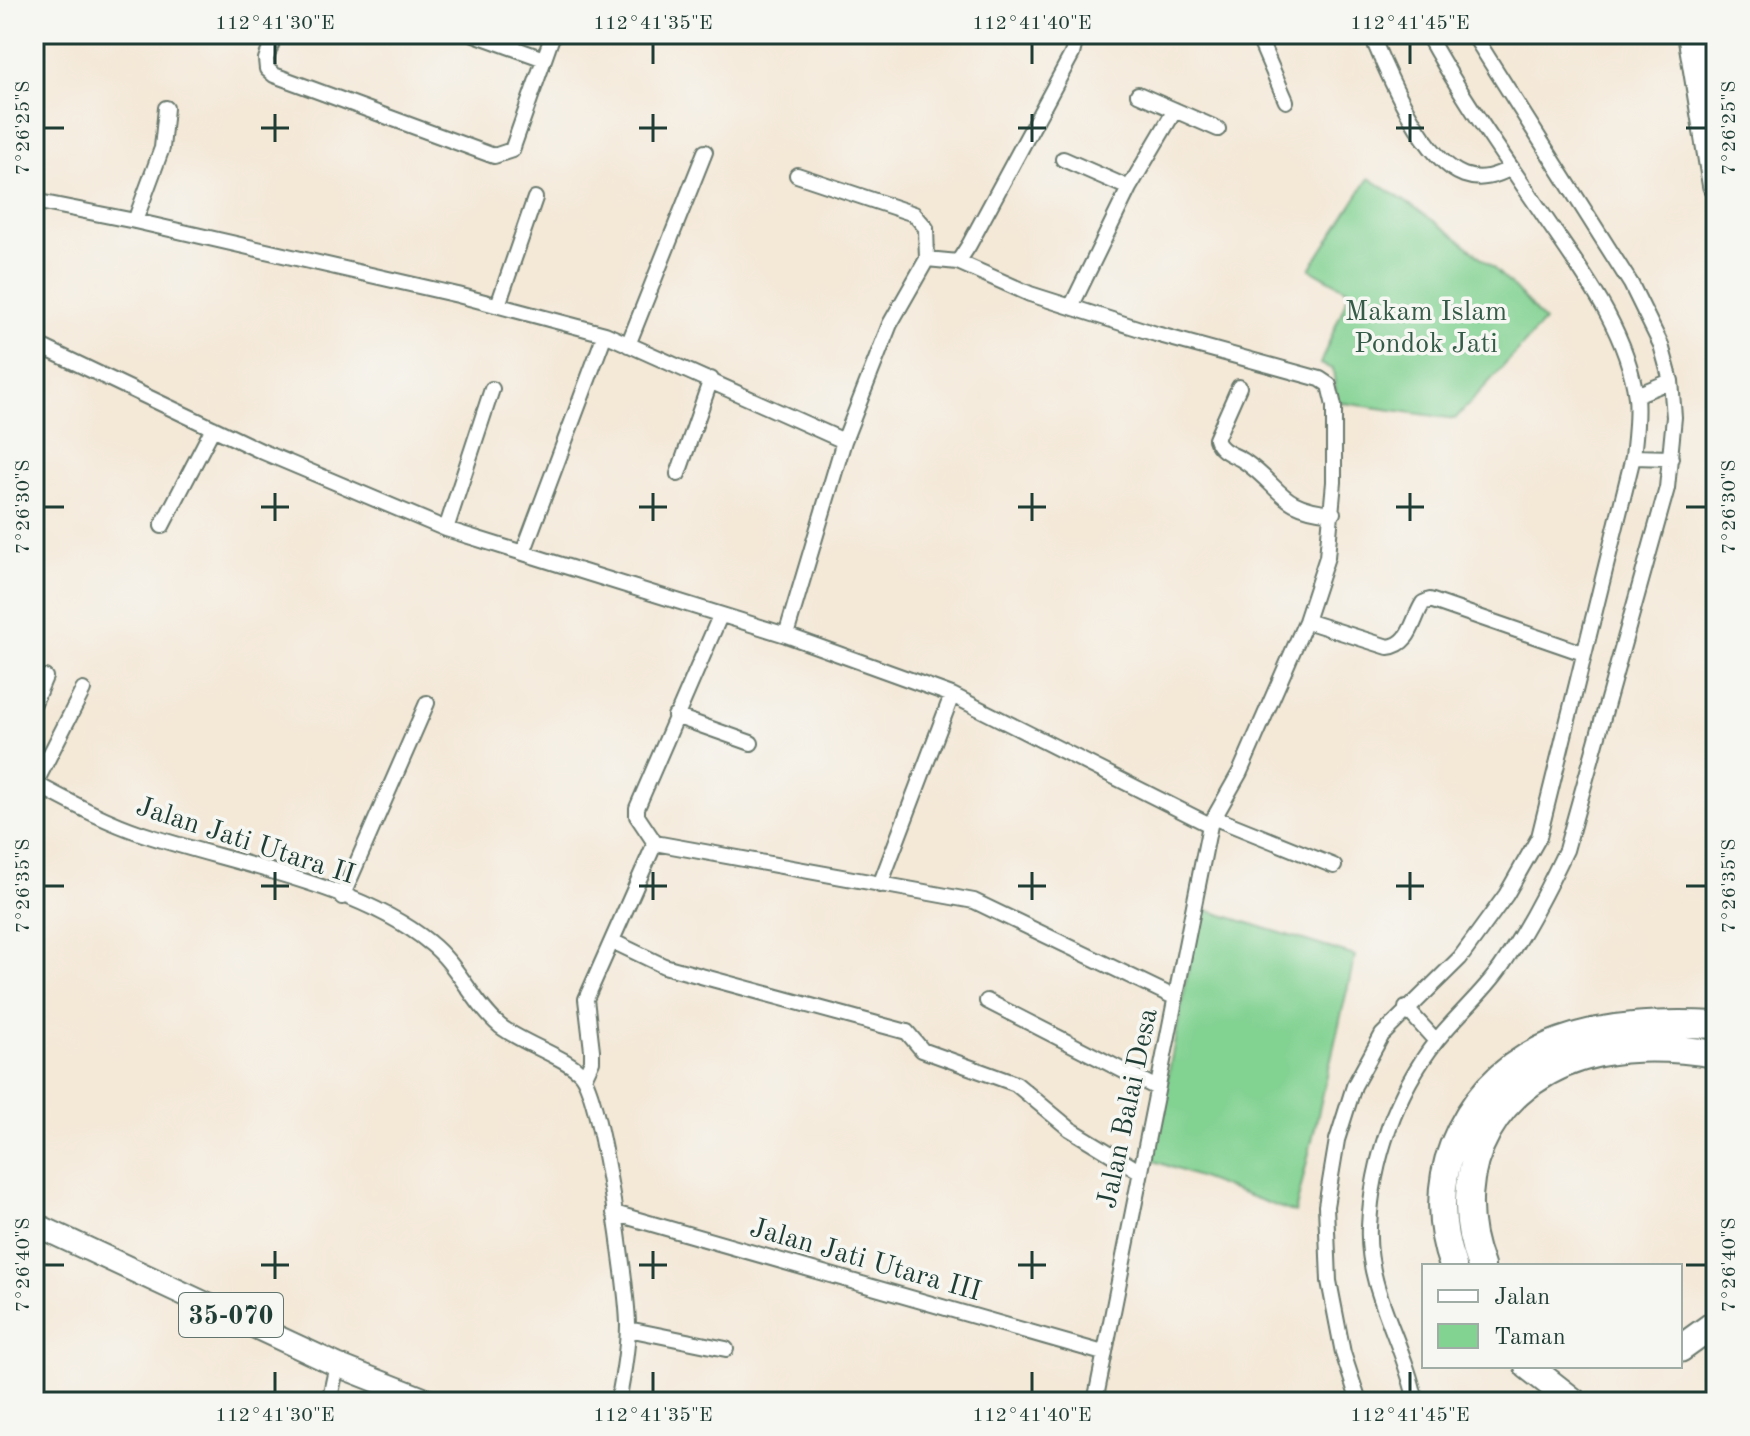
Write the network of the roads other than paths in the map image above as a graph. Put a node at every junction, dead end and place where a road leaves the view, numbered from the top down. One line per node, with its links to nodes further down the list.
1 (275, 34): 10 (street)
2 (474, 34): 10 (street)
3 (553, 34): 10 (street)
4 (1077, 34): 26 (street)
5 (1257, 34): 12 (street)
6 (1371, 34): 18 (street)
7 (1427, 34): 18 (street)
8 (1473, 34): 33 (street)
9 (1691, 34): 20 (highway)
10 (544, 59)
11 (1138, 94): 14 (street)
12 (1286, 101)
13 (166, 108): 24 (street)
14 (1175, 110): 15 (street); 21 (street)
15 (1218, 129)
16 (705, 152): 31 (street)
17 (1063, 159): 21 (street)
18 (1511, 168): 36 (street)
19 (797, 175): 25 (street)
20 (1716, 185)
21 (1129, 188): 28 (street)
22 (535, 198): 27 (street)
23 (34, 201): 24 (street)
24 (135, 221): 27 (street)
25 (927, 259): 26 (street); 38 (street)
26 (958, 262): 28 (street)
27 (498, 305): 29 (street)
28 (1071, 307): 42 (street, Jalan Balai Desa)
29 (605, 334): 31 (street); 45 (street)
30 (34, 343): 37 (street)
31 (628, 345): 32 (street)
32 (711, 379): 38 (street); 41 (street)
33 (1671, 381): 36 (street); 40 (street)
34 (1239, 387): 42 (street)
35 (492, 389): 44 (street)
36 (1636, 395): 39 (street)
37 (213, 428): 43 (street); 44 (street)
38 (844, 441): 48 (street)
39 (1633, 457): 40 (street); 49 (street)
40 (1671, 458): 68 (street)
41 (678, 474)
42 (1333, 513): 47 (street, Jalan Balai Desa)
43 (162, 526)
44 (446, 529): 45 (street)
45 (523, 553): 46 (street)
46 (720, 616): 48 (street); 55 (street)
47 (1306, 621): 49 (street); 58 (street, Jalan Balai Desa)
48 (786, 635): 52 (street)
49 (1583, 653): 66 (street)
50 (45, 677): 53 (street)
51 (83, 690): 57 (street)
52 (952, 695): 58 (street); 61 (street)
53 (34, 703)
54 (427, 703): 62 (street)
55 (675, 716): 56 (street); 59 (street)
56 (751, 743)
57 (34, 783): 62 (street, Jalan Jati Utara II)
58 (1212, 822): 60 (street); 64 (street, Jalan Balai Desa)
59 (655, 843): 61 (street); 63 (street)
60 (1334, 866)
61 (880, 885): 64 (street)
62 (342, 897): 70 (street, Jalan Jati Utara II)
63 (612, 941): 70 (street); 72 (street)
64 (1176, 998): 71 (street, Jalan Balai Desa)
65 (987, 1001): 71 (street)
66 (1406, 1008): 68 (street); 88 (street)
67 (1716, 1025): 75 (highway)
68 (1436, 1041): 89 (street)
69 (1713, 1054): 76 (highway)
70 (584, 1078): 73 (street)
71 (1157, 1088): 72 (street, Jalan Balai Desa)
72 (1139, 1171): 81 (street, Jalan Balai Desa)
73 (614, 1213): 78 (street); 81 (street, Jalan Jati Utara III)
74 (34, 1224): 82 (main road, 35-070)
75 (1453, 1264)
76 (1480, 1264)
77 (1716, 1323): 79 (highway)
78 (628, 1329): 80 (street); 86 (street)
79 (1682, 1348)
80 (726, 1349)
81 (1103, 1353): 87 (street, Jalan Balai Desa)
82 (337, 1365): 84 (street); 85 (main road, 35-070)
83 (1531, 1368): 90 (highway)
84 (329, 1402)
85 (431, 1402)
86 (618, 1402)
87 (1095, 1402)
88 (1359, 1402)
89 (1416, 1402)
90 (1574, 1402)

